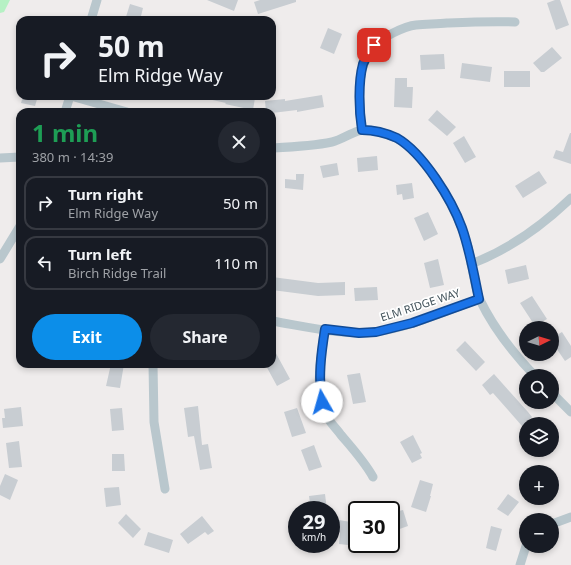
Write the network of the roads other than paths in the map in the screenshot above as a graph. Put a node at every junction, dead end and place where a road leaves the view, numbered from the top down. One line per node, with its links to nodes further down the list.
1 (96, 0): 2 (street)
2 (92, 16)
3 (515, 22): 6 (street)
4 (84, 100): 5 (street)
5 (113, 108)
6 (362, 130): 7 (street); 13 (street)
7 (276, 148)
8 (16, 157): 9 (street)
9 (0, 158)
10 (571, 198): 13 (street)
11 (16, 233): 12 (street)
12 (0, 259)
13 (471, 264): 14 (street)
14 (479, 299): 16 (street, ELM RIDGE WAY); 18 (street)
15 (276, 322): 16 (street, ELM RIDGE WAY)
16 (325, 329): 21 (street)
17 (153, 368): 22 (street)
18 (529, 369)
19 (559, 398): 20 (street)
20 (569, 406)
21 (373, 477)
22 (165, 489)
23 (571, 517): 24 (street)
24 (559, 521)
25 (524, 553): 26 (street)
26 (520, 565)

